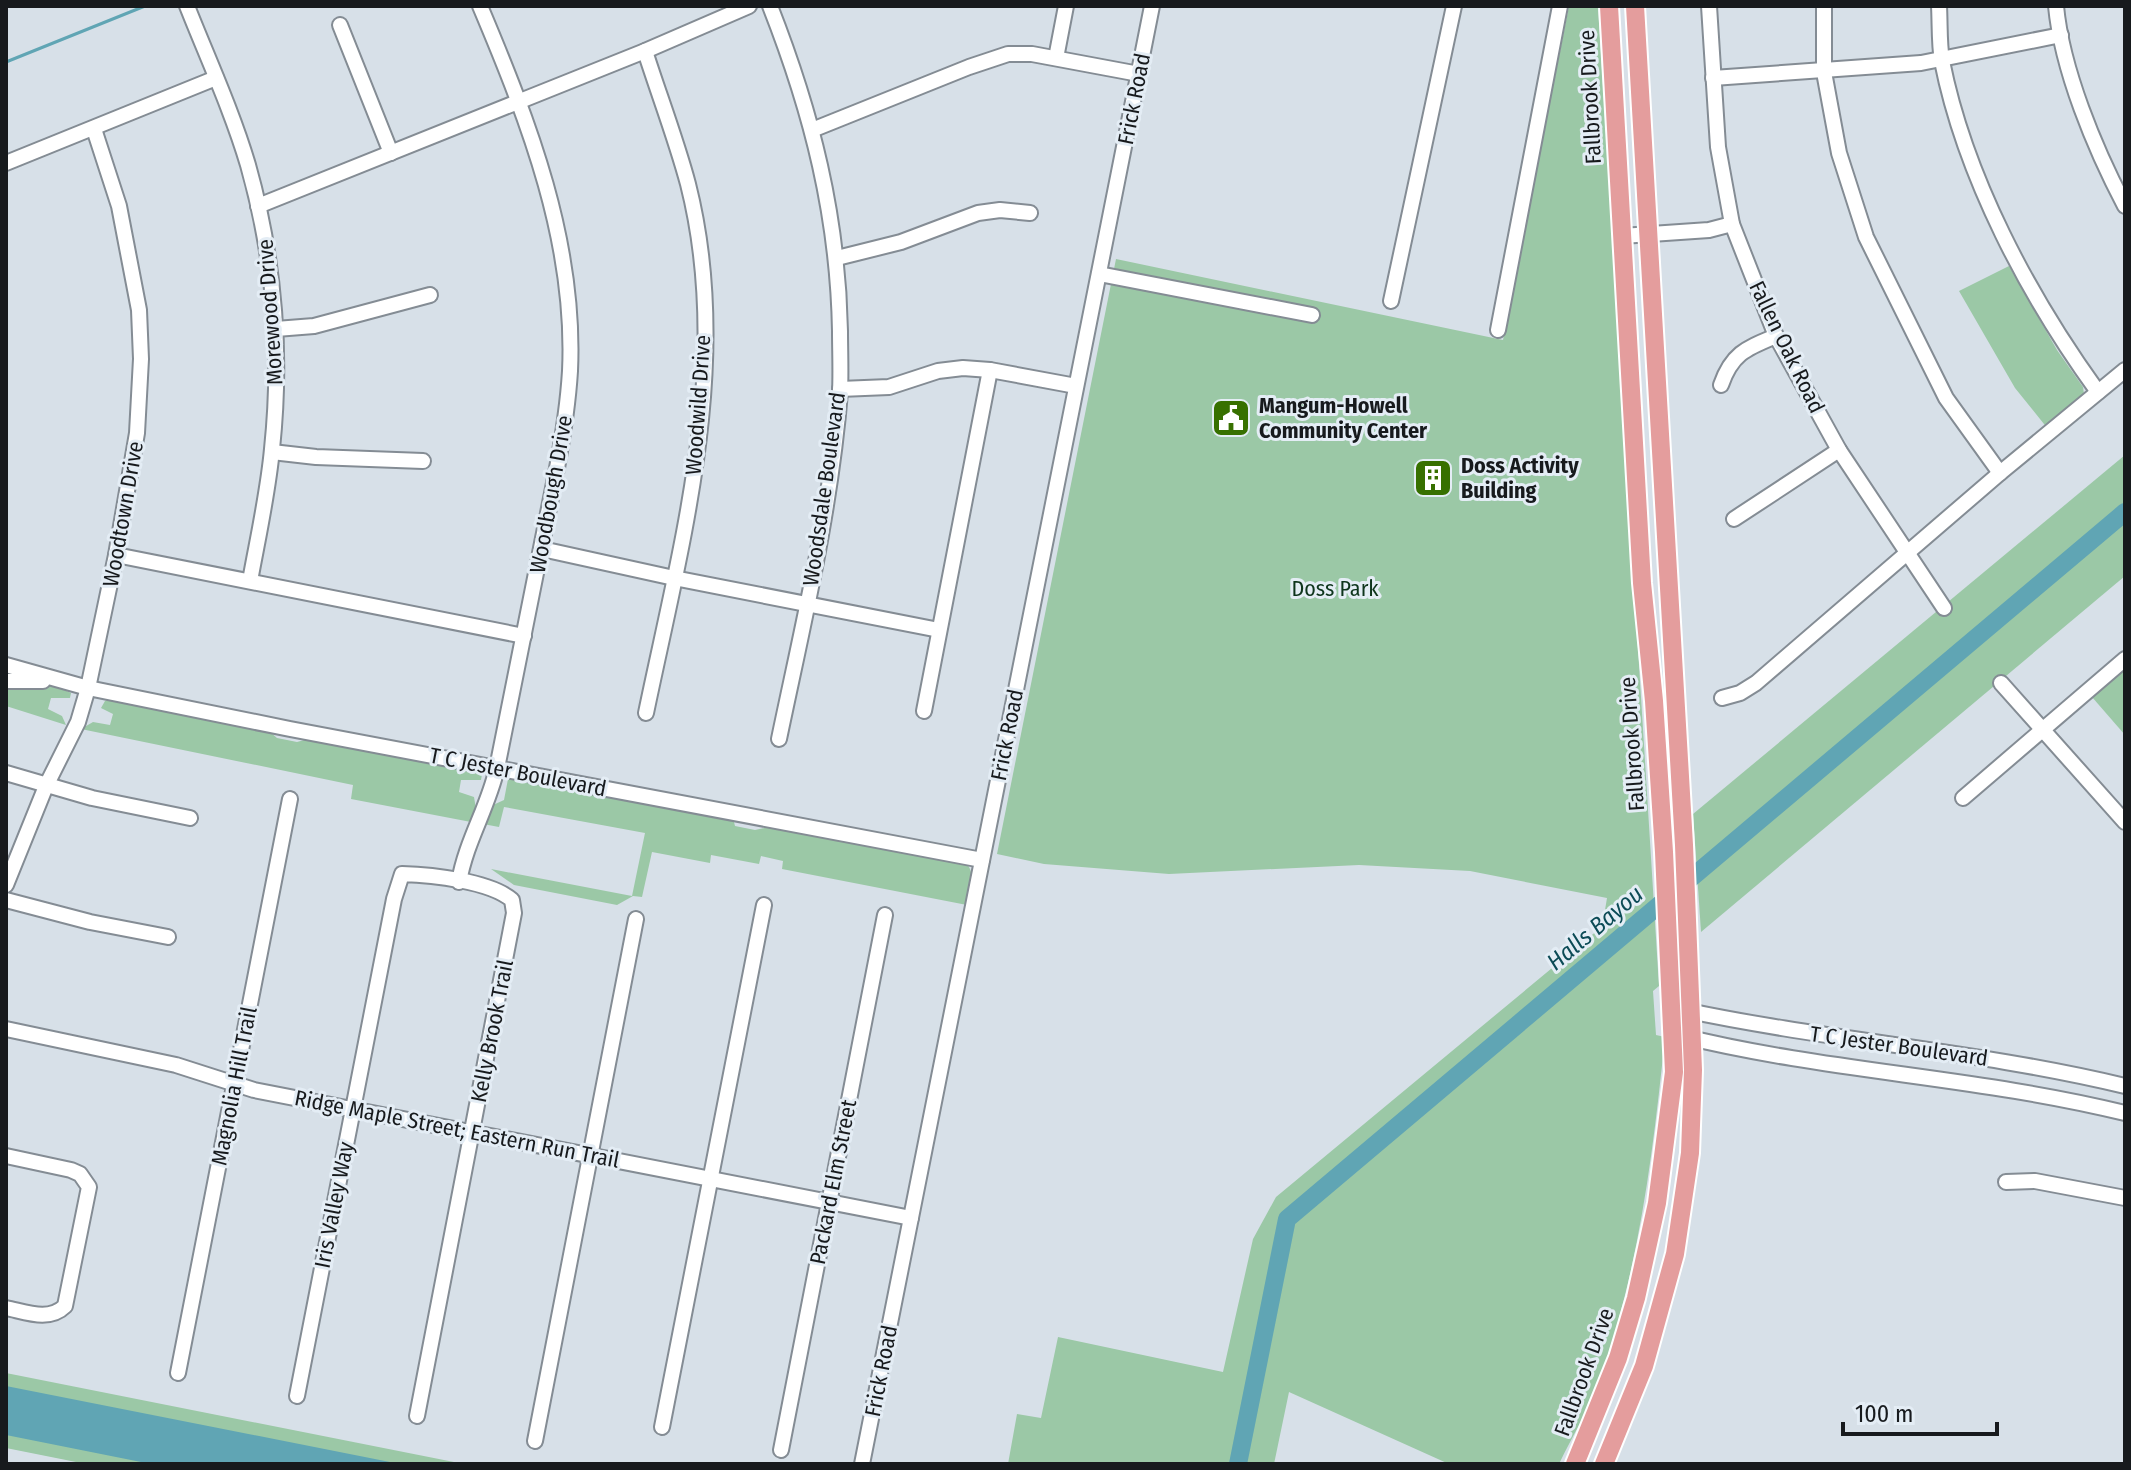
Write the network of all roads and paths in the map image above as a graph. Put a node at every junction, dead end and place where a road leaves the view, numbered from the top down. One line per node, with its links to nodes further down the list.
1 (187, 6): 22 (street, Morewood Drive)
2 (480, 6): 24 (street, Woodbough Drive)
3 (749, 6): 17 (street)
4 (770, 6): 26 (street, Woodsdale Boulevard)
5 (1066, 6): 18 (street)
6 (1152, 6): 21 (street, Frick Road)
7 (1454, 6): 38 (street)
8 (1560, 6): 41 (street)
9 (1609, 6): 34 (main road, Fallbrook Drive)
10 (1635, 6): 33 (main road, Fallbrook Drive)
11 (1709, 6): 23 (street, Fallen Oak Road)
12 (1824, 6): 20 (street)
13 (1939, 6): 19 (street)
14 (2056, 6): 16 (street)
15 (340, 25): 27 (street)
16 (2061, 35): 19 (street); 30 (street)
17 (645, 51): 24 (street); 59 (street, Woodwild Drive)
18 (1056, 58): 21 (street); 26 (street)
19 (1942, 59): 20 (street); 48 (street)
20 (1824, 72): 23 (street); 54 (street)
21 (1139, 74): 36 (street, Frick Road)
22 (216, 78): 25 (street); 29 (street, Morewood Drive)
23 (1713, 78): 32 (street, Fallen Oak Road)
24 (520, 101): 27 (street); 56 (street, Woodbough Drive)
25 (94, 129): 28 (street); 58 (street, Woodtown Drive)
26 (812, 130): 35 (street, Woodsdale Boulevard)
27 (391, 153): 29 (street)
28 (6, 163)
29 (258, 206): 40 (street, Morewood Drive)
30 (2125, 206)
31 (1030, 213): 35 (street)
32 (1732, 224): 33 (street); 42 (street, Fallen Oak Road)
33 (1648, 233): 34 (street); 52 (main road, Fallbrook Drive)
34 (1622, 236): 53 (main road, Fallbrook Drive)
35 (837, 258): 47 (street, Woodsdale Boulevard)
36 (1099, 274): 39 (street); 46 (street, Frick Road)
37 (430, 295): 40 (street)
38 (1391, 301)
39 (1312, 315)
40 (276, 329): 50 (street, Morewood Drive)
41 (1498, 330)
42 (1776, 336): 45 (street); 49 (street, Fallen Oak Road)
43 (990, 370): 46 (street); 47 (street); 63 (street)
44 (2125, 370): 48 (street)
45 (1721, 385)
46 (1076, 386): 85 (street, Frick Road)
47 (840, 389): 61 (street, Woodsdale Boulevard)
48 (2098, 392): 54 (street)
49 (1839, 450): 55 (street); 57 (street, Fallen Oak Road)
50 (272, 452): 51 (street); 60 (street, Morewood Drive)
51 (423, 461)
52 (1662, 471): 53 (main road); 72 (main road, Fallbrook Drive)
53 (1635, 472): 73 (main road, Fallbrook Drive)
54 (2000, 473): 57 (street)
55 (1734, 519)
56 (542, 549): 59 (street); 64 (street, Woodbough Drive)
57 (1906, 554): 62 (street, Fallen Oak Road); 71 (street)
58 (116, 555): 60 (street); 70 (street, Woodtown Drive)
59 (674, 578): 61 (street); 75 (street, Woodwild Drive)
60 (250, 581): 64 (street)
61 (807, 604): 63 (street); 77 (street, Woodsdale Boulevard)
62 (1944, 608)
63 (939, 630): 74 (street)
64 (524, 636): 78 (street, Woodbough Drive)
65 (2125, 659): 76 (street)
66 (6, 665): 67 (street, T C Jester Boulevard)
67 (55, 680): 68 (street, T C Jester Boulevard); 70 (street, T C Jester Boulevard)
68 (6, 681)
69 (2001, 683): 76 (street)
70 (88, 688): 78 (street, T C Jester Boulevard); 80 (street, Woodtown Drive)
71 (1722, 698)
72 (1676, 700): 73 (main road); 95 (main road, Fallbrook Drive)
73 (1654, 701): 94 (main road, Fallbrook Drive)
74 (924, 711)
75 (646, 713)
76 (2042, 730): 81 (street); 84 (street)
77 (779, 739)
78 (497, 768): 85 (street, T C Jester Boulevard); 87 (street, Woodbough Drive)
79 (6, 773): 80 (street)
80 (46, 786): 83 (street); 88 (street, Woodtown Drive)
81 (1963, 798)
82 (290, 799): 99 (street, Magnolia Hill Trail)
83 (190, 818)
84 (2125, 822)
85 (982, 860): 110 (street, Frick Road)
86 (402, 874): 87 (street, Kelly Brook Trail); 101 (street, Iris Valley Way)
87 (459, 882): 103 (street, Kelly Brook Trail)
88 (6, 885)
89 (6, 900): 93 (street)
90 (764, 905): 106 (street)
91 (885, 915): 109 (street, Packard Elm Street)
92 (636, 919): 105 (street)
93 (168, 937)
94 (1672, 1007): 95 (street, T C Jester Boulevard); 97 (main road, Fallbrook Drive)
95 (1692, 1011): 98 (main road, Fallbrook Drive); 100 (street, T C Jester Boulevard)
96 (6, 1029): 99 (street, Ridge Maple Street; Eastern Run Trail)
97 (1674, 1034): 98 (street, T C Jester Boulevard); 119 (main road, Fallbrook Drive)
98 (1693, 1038): 102 (street, T C Jester Boulevard); 120 (main road, Fallbrook Drive)
99 (234, 1084): 101 (street, Ridge Maple Street; Eastern Run Trail); 112 (street, Magnolia Hill Trail)
100 (2125, 1086)
101 (353, 1109): 103 (street, Ridge Maple Street; Eastern Run Trail); 113 (street, Iris Valley Way)
102 (2125, 1113)
103 (472, 1132): 105 (street, Ridge Maple Street; Eastern Run Trail); 114 (street, Kelly Brook Trail)
104 (6, 1156): 111 (street)
105 (591, 1156): 106 (street, Ridge Maple Street; Eastern Run Trail); 116 (street)
106 (711, 1179): 109 (street, Ridge Maple Street; Eastern Run Trail); 115 (street)
107 (2006, 1182): 108 (street)
108 (2125, 1198)
109 (829, 1202): 110 (street, Ridge Maple Street; Eastern Run Trail); 117 (street, Packard Elm Street)
110 (911, 1218): 118 (street, Frick Road)
111 (6, 1308)
112 (178, 1373)
113 (297, 1396)
114 (417, 1416)
115 (662, 1427)
116 (535, 1441)
117 (781, 1450)
118 (862, 1464)
119 (1575, 1464)
120 (1604, 1464)

